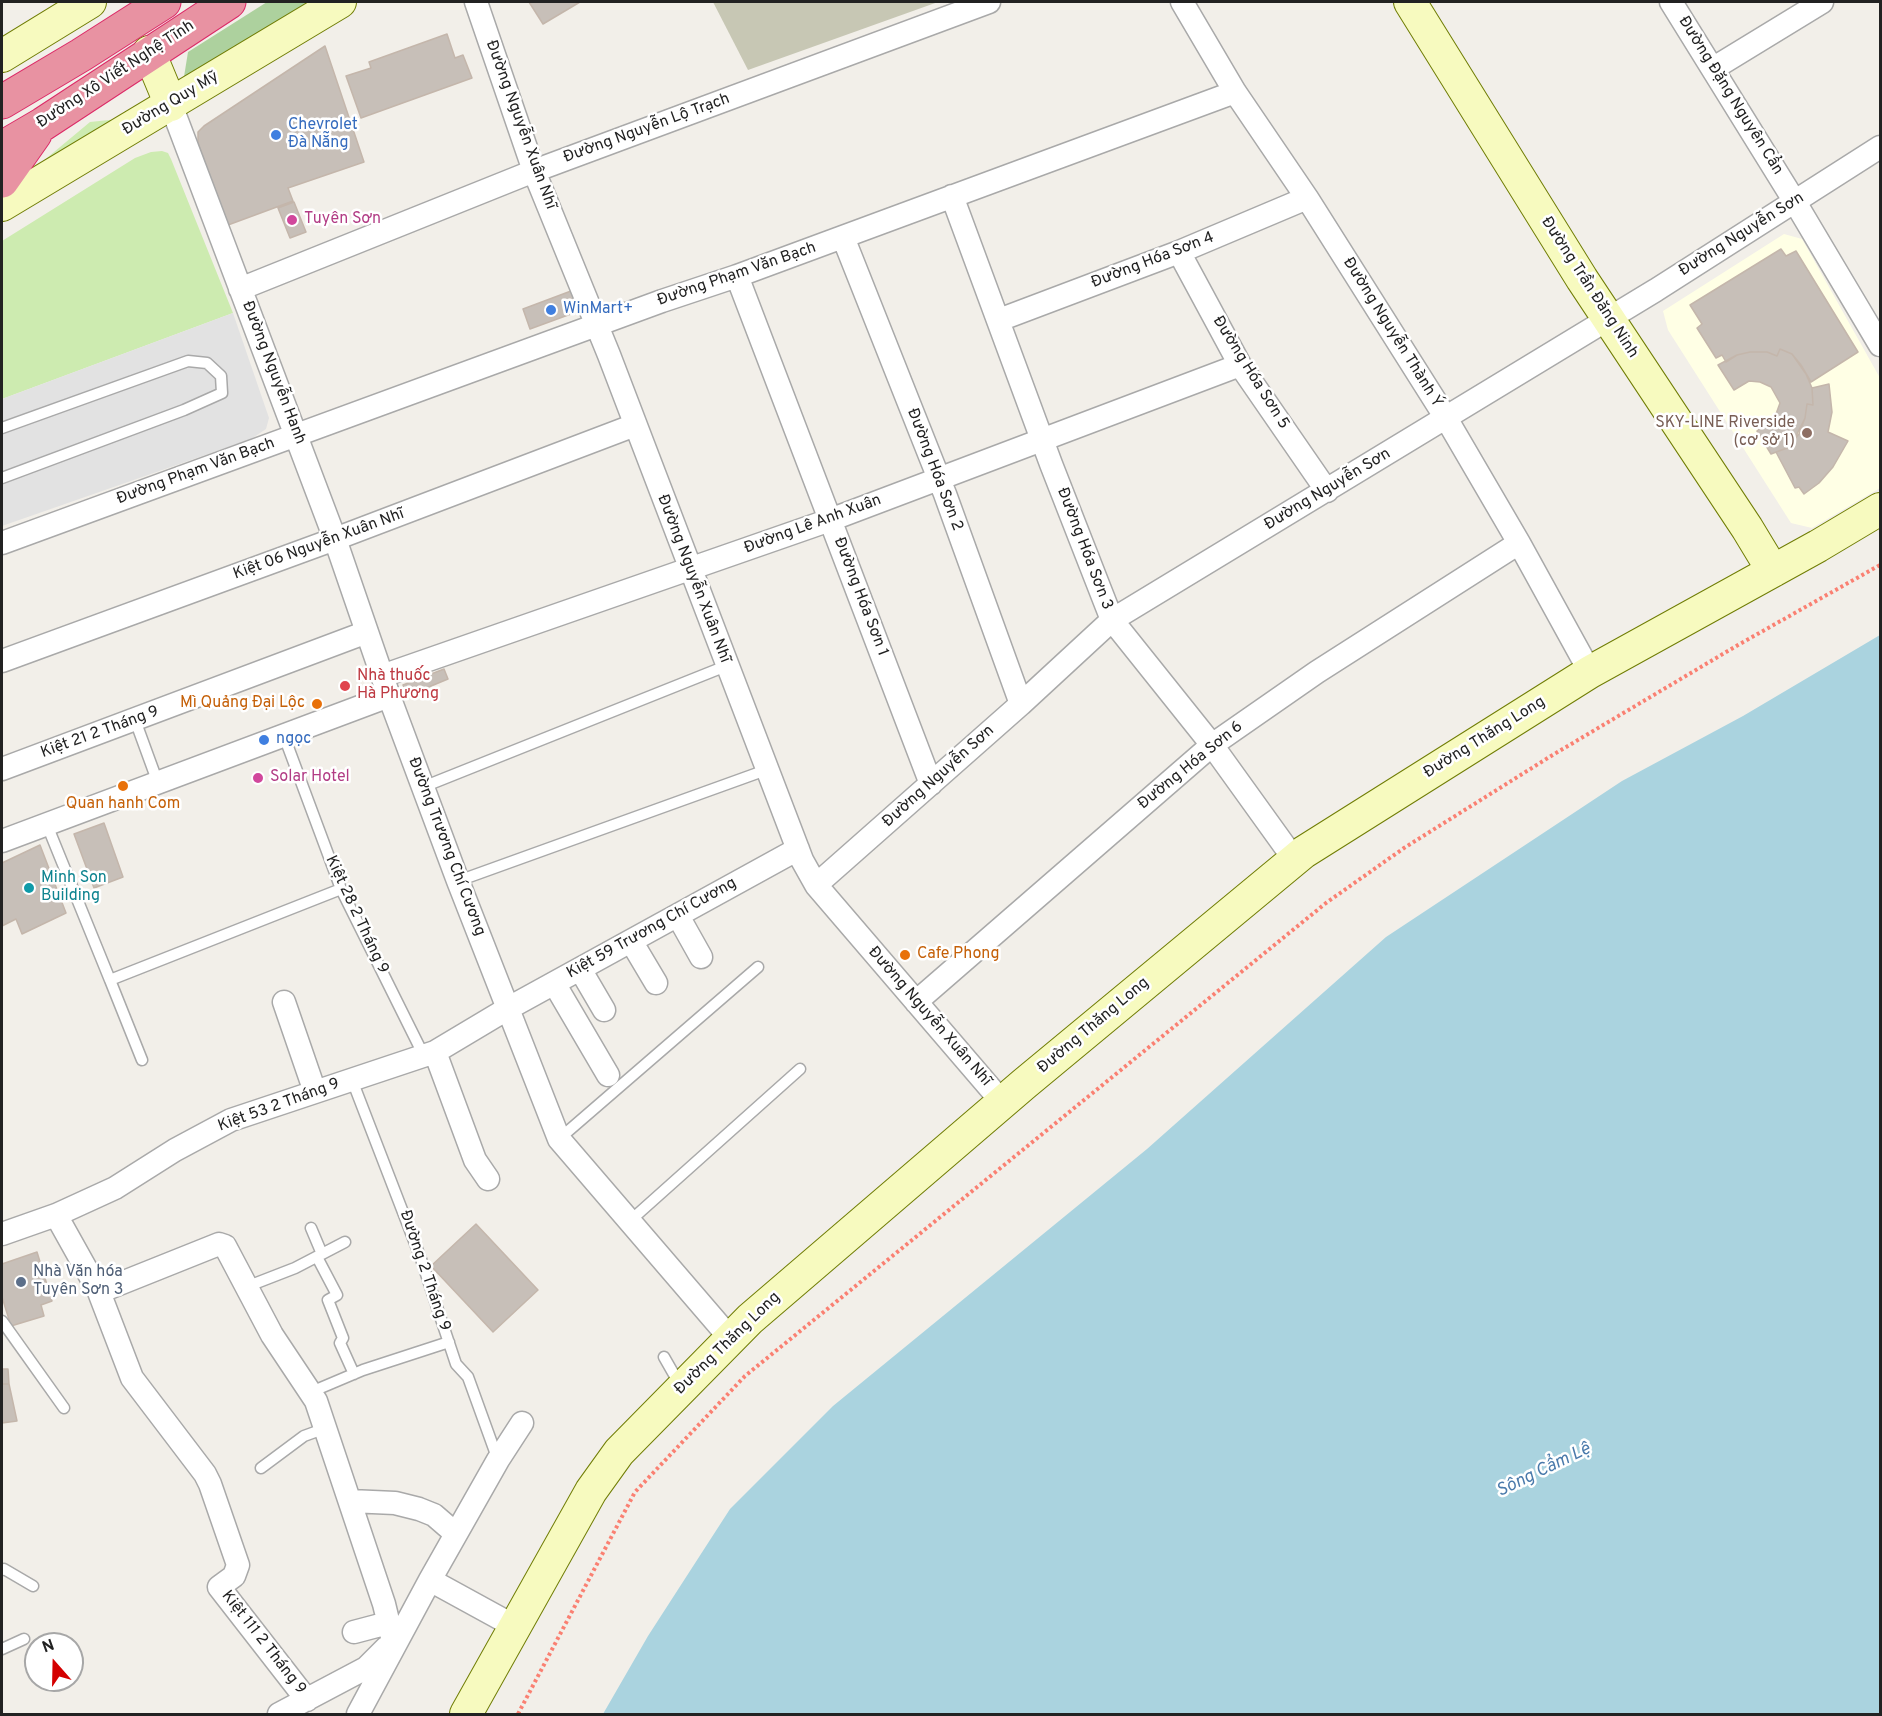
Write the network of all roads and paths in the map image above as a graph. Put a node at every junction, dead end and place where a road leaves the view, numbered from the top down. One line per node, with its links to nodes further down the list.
1 (90, 2): 12 (street)
2 (164, 2): 15 (highway)
3 (229, 2): 11 (highway, Đường Xô Viết Nghệ Tĩnh)
4 (340, 2): 16 (street, Đường Quy Mỹ)
5 (476, 2): 20 (street, Đường Nguyễn Xuân Nhĩ)
6 (989, 2): 20 (street, Đường Nguyễn Lộ Trạch)
7 (1182, 2): 14 (street, Đường Nguyễn Thành Ý)
8 (1410, 2): 30 (street, Đường Trần Đăng Ninh)
9 (1671, 2): 13 (street, Đường Đặng Nguyên Cẩn)
10 (1822, 2): 13 (street)
11 (149, 52): 16 (street, Đường Nguyễn Hanh); 17 (highway, Đường Xô Viết Nghệ Tĩnh)
12 (2, 56)
13 (1714, 69): 24 (street, Đường Đặng Nguyên Cẩn)
14 (1235, 92): 22 (street, Đường Phạm Văn Bạch); 23 (street, Đường Nguyễn Thành Ý)
15 (5, 98)
16 (171, 105): 25 (street, Đường Quy Mỹ); 29 (street, Đường Nguyễn Hanh)
17 (43, 124): 19 (highway, Đường Xô Viết Nghệ Tĩnh); 21 (highway)
18 (1881, 147): 24 (street, Đường Nguyễn Sơn)
19 (2, 148)
20 (534, 171): 29 (street, Đường Nguyễn Lộ Trạch); 32 (street, Đường Nguyễn Xuân Nhĩ)
21 (2, 181)
22 (952, 196): 26 (street, Đường Phạm Văn Bạch); 31 (street, Đường Hóa Sơn 3)
23 (1306, 198): 27 (street, Đường Hóa Sơn 4); 35 (street, Đường Nguyễn Thành Ý)
24 (1795, 202): 30 (street, Đường Nguyễn Sơn); 33 (street, Đường Đặng Nguyên Cẩn)
25 (2, 205)
26 (843, 237): 28 (street, Đường Phạm Văn Bạch); 41 (street, Đường Hóa Sơn 2)
27 (1179, 252): 31 (street, Đường Hóa Sơn 4); 34 (street, Đường Hóa Sơn 5)
28 (737, 276): 32 (street, Đường Phạm Văn Bạch); 44 (street, Đường Hóa Sơn 1)
29 (240, 289): 38 (street, Đường Nguyễn Hanh)
30 (1608, 318): 35 (street, Đường Nguyễn Sơn); 50 (street, Đường Trần Đăng Ninh)
31 (999, 320): 39 (street, Đường Hóa Sơn 3)
32 (597, 325): 36 (street, Đường Nguyễn Xuân Nhĩ); 38 (street, Đường Phạm Văn Bạch)
33 (1879, 338)
34 (1240, 365): 39 (street, Đường Lê Anh Xuân); 42 (street, Đường Hóa Sơn 5)
35 (1446, 418): 42 (street, Đường Nguyễn Sơn); 47 (street, Đường Nguyễn Thành Ý)
36 (635, 425): 45 (street, Kiệt 06 Nguyễn Xuân Nhĩ); 49 (street, Đường Nguyễn Xuân Nhĩ)
37 (2, 428): 40 (lane)
38 (296, 435): 45 (street, Đường Nguyễn Hanh); 46 (street, Đường Phạm Văn Bạch)
39 (1042, 440): 41 (street, Đường Lê Anh Xuân); 51 (street, Đường Hóa Sơn 3)
40 (2, 478)
41 (939, 479): 44 (street, Đường Lê Anh Xuân); 57 (street, Đường Hóa Sơn 2)
42 (1327, 491): 51 (street, Đường Nguyễn Sơn)
43 (1881, 509): 50 (street, Đường Thăng Long)
44 (830, 520): 49 (street, Đường Lê Anh Xuân); 64 (street, Đường Hóa Sơn 1)
45 (335, 539): 52 (street, Đường Nguyễn Hanh); 53 (street, Kiệt 06 Nguyễn Xuân Nhĩ)
46 (2, 543)
47 (1520, 543): 55 (street, Đường Nguyễn Thành Ý); 60 (street, Đường Hóa Sơn 6)
48 (1881, 566): 128 (path)
49 (690, 570): 54 (street, Đường Nguyễn Xuân Nhĩ); 56 (street, Đường Lê Anh Xuân)
50 (1773, 571): 55 (street, Đường Thăng Long)
51 (1112, 620): 57 (street, Đường Nguyễn Sơn); 60 (street, Đường Hóa Sơn 3)
52 (367, 632): 56 (street, Đường Nguyễn Hanh); 58 (street, Kiệt 21 2 Tháng 9)
53 (2, 661)
54 (726, 666): 62 (street, Đường Nguyễn Xuân Nhĩ); 65 (lane)
55 (1590, 672): 69 (street, Đường Thăng Long)
56 (386, 686): 59 (street); 65 (street, Đường Trương Chí Cương)
57 (1021, 704): 64 (street, Đường Nguyễn Sơn)
58 (135, 720): 61 (street, Kiệt 21 2 Tháng 9); 63 (lane)
59 (284, 736): 63 (street); 72 (lane, Kiệt 28 2 Tháng 9)
60 (1212, 745): 69 (street, Đường Hóa Sơn 3); 82 (street, Đường Hóa Sơn 6)
61 (2, 769)
62 (766, 770): 68 (street, Đường Nguyễn Xuân Nhĩ); 70 (lane)
63 (158, 783): 66 (street)
64 (931, 784): 71 (street, Đường Nguyễn Sơn)
65 (423, 788): 70 (street, Đường Trương Chí Cương)
66 (47, 825): 67 (street); 78 (lane)
67 (2, 841)
68 (798, 849): 71 (street, Đường Nguyễn Xuân Nhĩ); 73 (street, Kiệt 59 Trương Chí Cương)
69 (1294, 859): 91 (street, Đường Thăng Long)
70 (458, 881): 83 (street, Đường Trương Chí Cương)
71 (816, 885): 82 (street, Đường Nguyễn Xuân Nhĩ)
72 (340, 889): 78 (lane); 85 (lane, Kiệt 28 2 Tháng 9)
73 (678, 916): 74 (street, Kiệt 59 Trương Chí Cương); 75 (street)
74 (631, 941): 77 (street, Kiệt 59 Trương Chí Cương); 80 (street)
75 (702, 957)
76 (758, 967): 92 (lane)
77 (580, 969): 79 (street, Kiệt 59 Trương Chí Cương); 84 (street)
78 (110, 980): 86 (lane)
79 (554, 983): 83 (street, Kiệt 59 Trương Chí Cương); 88 (street)
80 (656, 983)
81 (284, 1002): 90 (street)
82 (916, 1002): 91 (street, Đường Nguyễn Xuân Nhĩ)
83 (507, 1009): 85 (street, Kiệt 53 2 Tháng 9); 92 (street, Đường Trương Chí Cương)
84 (604, 1010)
85 (429, 1054): 89 (street, Kiệt 53 2 Tháng 9); 93 (street)
86 (142, 1060)
87 (800, 1069): 95 (lane)
88 (608, 1075)
89 (352, 1080): 90 (street, Kiệt 53 2 Tháng 9); 104 (lane, Đường 2 Tháng 9)
90 (315, 1092): 94 (street, Kiệt 53 2 Tháng 9)
91 (1003, 1103): 103 (street, Đường Thăng Long)
92 (559, 1139): 95 (street, Đường Trương Chí Cương)
93 (488, 1179)
94 (56, 1215): 97 (street, Kiệt 53 2 Tháng 9); 101 (street)
95 (631, 1220): 103 (street, Đường Trương Chí Cương)
96 (311, 1228): 99 (lane)
97 (2, 1234)
98 (345, 1242): 99 (lane)
99 (320, 1255): 100 (lane); 106 (lane)
100 (246, 1287): 101 (street); 108 (street)
101 (99, 1292): 124 (street, Kiệt 111 2 Tháng 9)
102 (2, 1321): 109 (lane)
103 (730, 1338): 107 (street, Đường Thăng Long)
104 (449, 1342): 106 (lane); 112 (lane, Đường 2 Tháng 9)
105 (664, 1357): 107 (lane)
106 (354, 1374): 108 (lane)
107 (682, 1388): 119 (street, Đường Thăng Long)
108 (311, 1392): 111 (street)
109 (64, 1408)
110 (522, 1423): 112 (street)
111 (326, 1428): 113 (lane); 114 (street)
112 (498, 1460): 115 (street)
113 (261, 1468)
114 (350, 1501): 115 (street); 121 (street)
115 (456, 1534): 117 (street)
116 (2, 1570): 118 (lane)
117 (430, 1580): 119 (street); 121 (street)
118 (33, 1586)
119 (514, 1626): 127 (street, Đường Thăng Long)
120 (354, 1632): 121 (street)
121 (394, 1632): 124 (street, Kiệt 111 2 Tháng 9); 126 (street)
122 (24, 1639): 123 (lane)
123 (2, 1649)
124 (307, 1700): 125 (street, Kiệt 111 2 Tháng 9)
125 (283, 1714)
126 (358, 1714)
127 (466, 1714)
128 (518, 1714)

